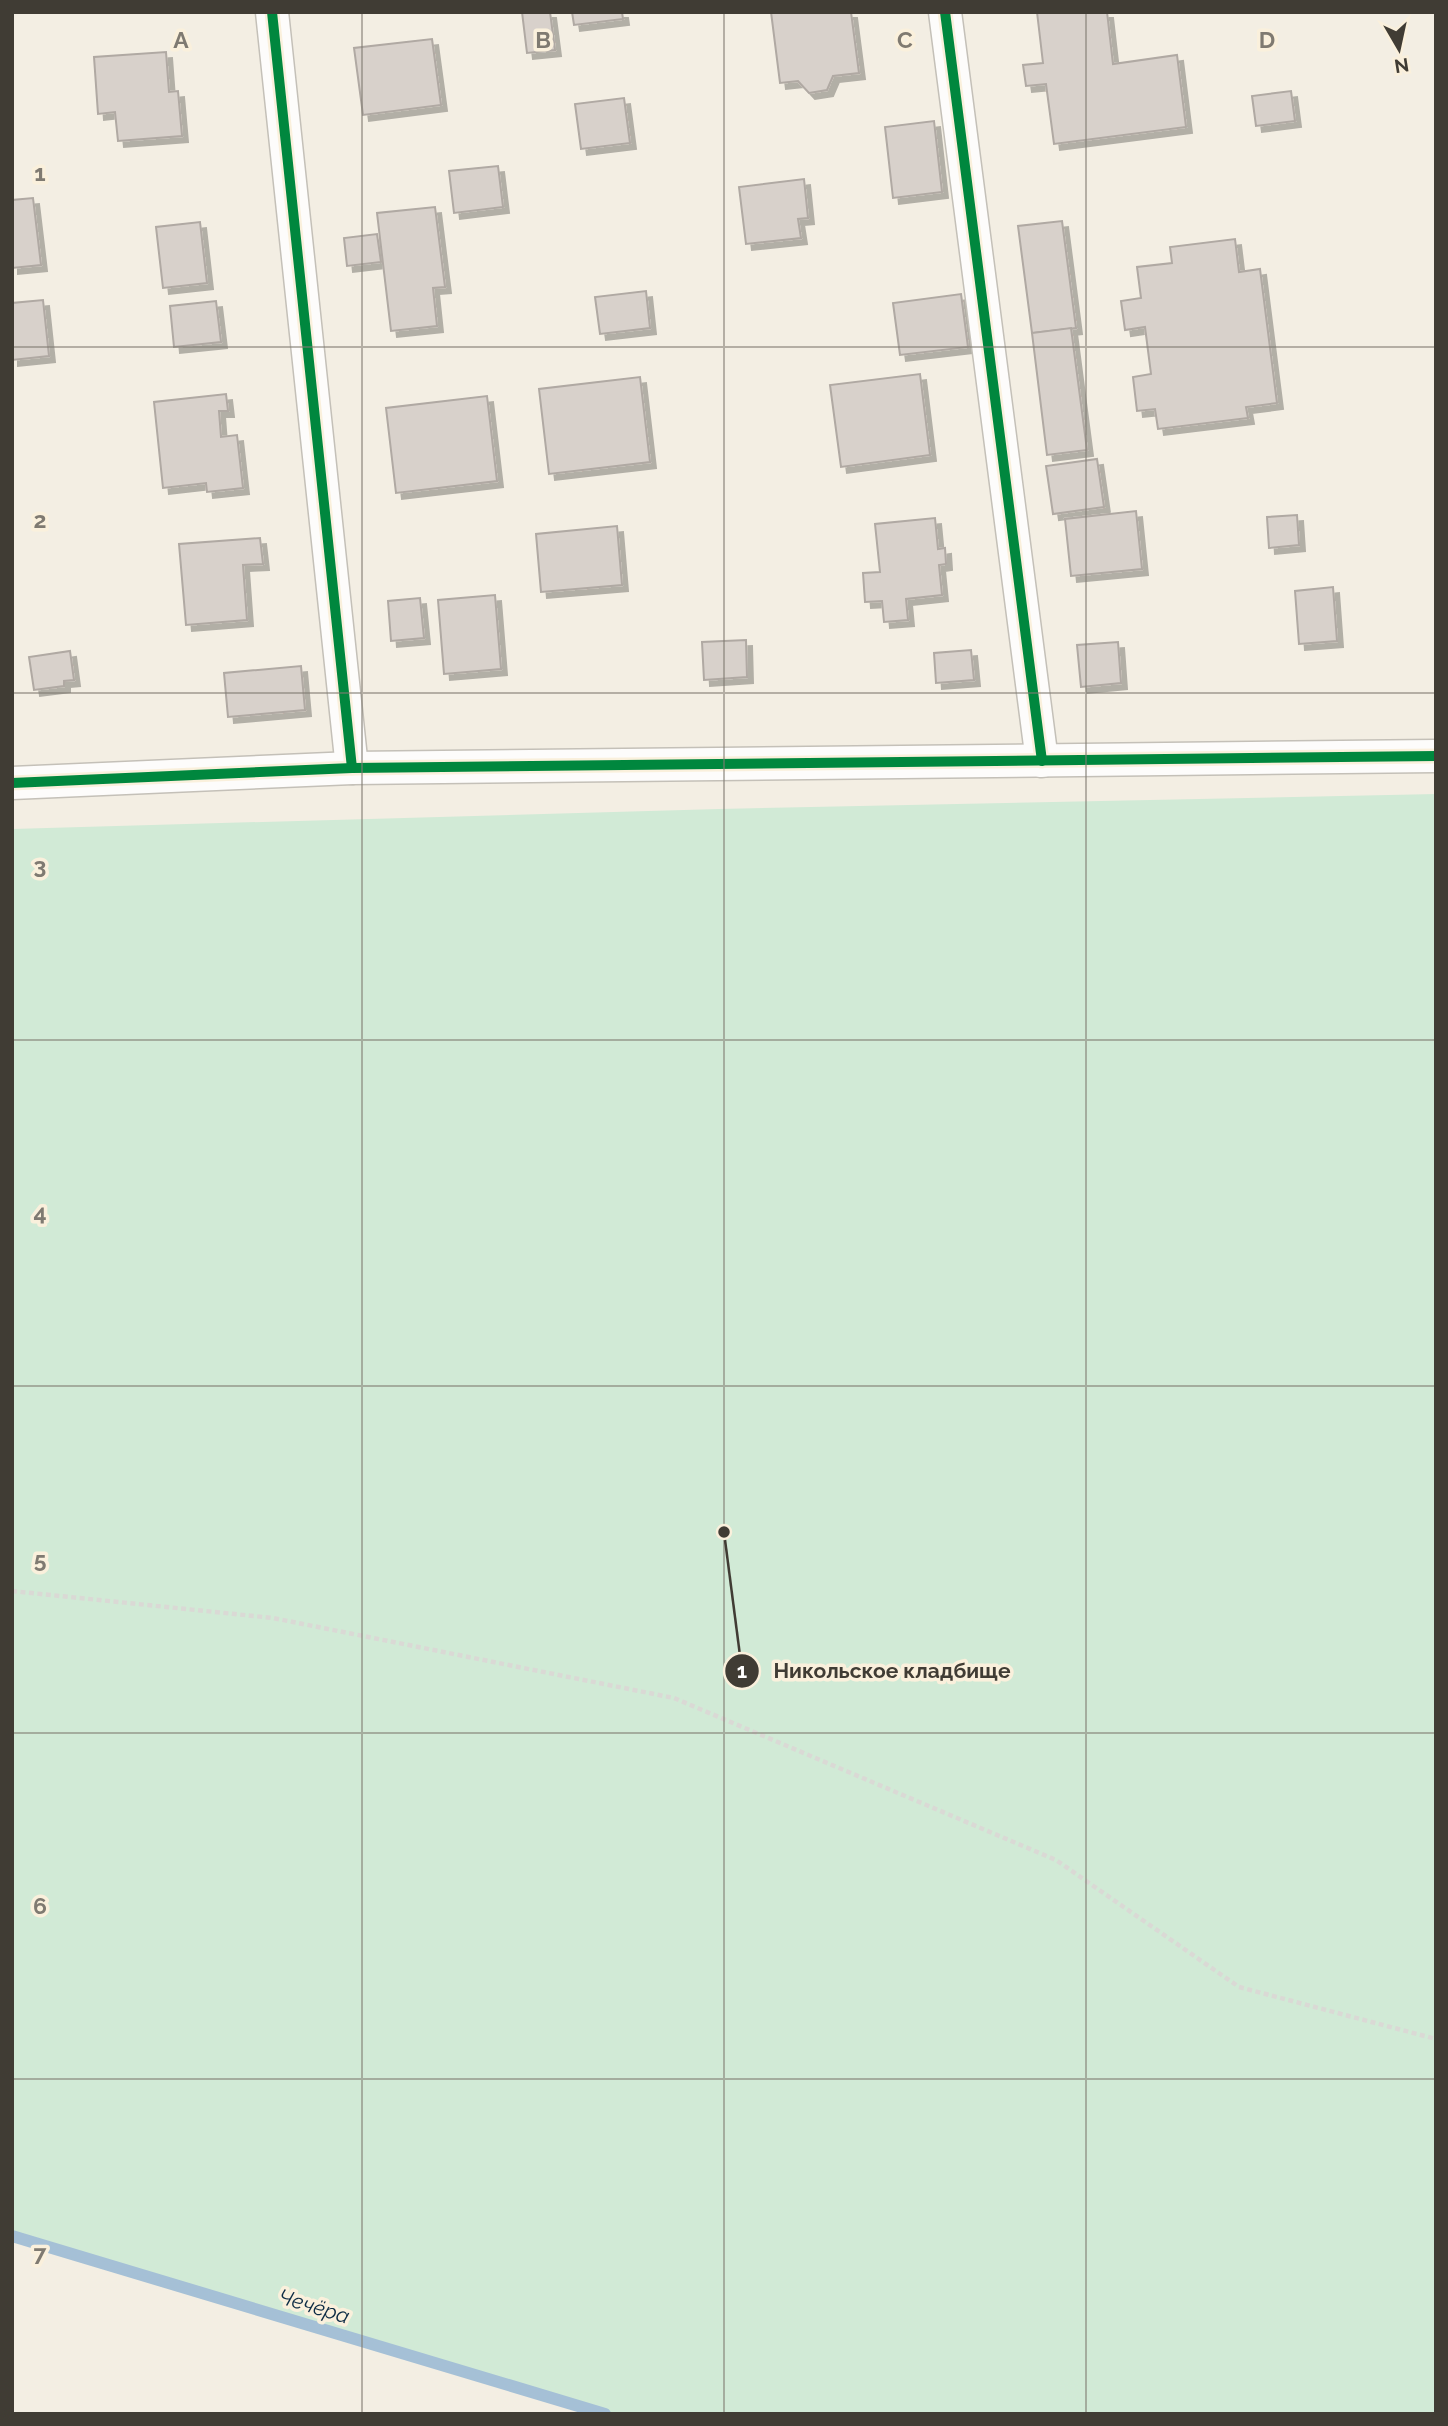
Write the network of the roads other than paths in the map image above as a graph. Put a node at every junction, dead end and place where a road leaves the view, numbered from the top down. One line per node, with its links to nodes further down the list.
1 (272, 12): 5 (street)
2 (945, 12): 4 (street)
3 (1436, 756): 4 (street)
4 (1042, 761): 5 (street)
5 (352, 768): 6 (street)
6 (12, 783)

